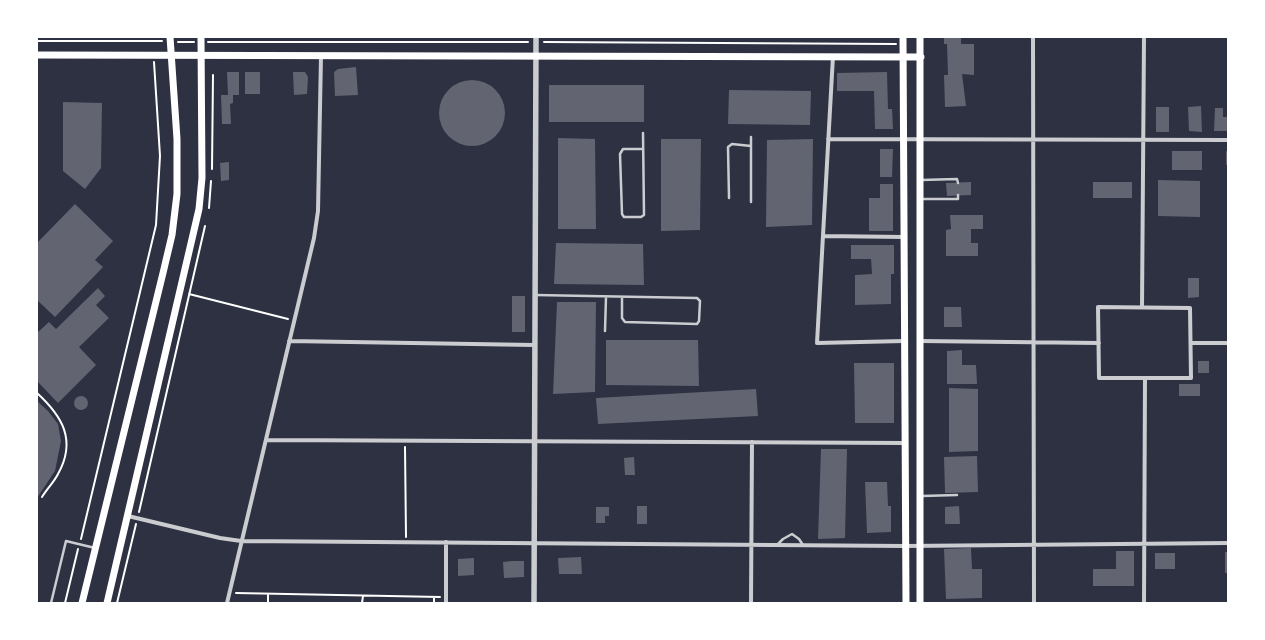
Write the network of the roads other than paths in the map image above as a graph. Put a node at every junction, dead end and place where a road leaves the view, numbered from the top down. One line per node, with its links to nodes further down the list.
1 (904, 37): 14 (main road)
2 (920, 37): 15 (main road)
3 (1032, 37): 21 (street)
4 (1144, 37): 22 (street)
5 (170, 39): 9 (main road)
6 (202, 39): 10 (main road)
7 (536, 40): 12 (street)
8 (37, 55): 9 (main road)
9 (171, 56): 10 (main road); 66 (main road)
10 (202, 56): 11 (main road); 54 (main road)
11 (321, 56): 12 (main road); 40 (street)
12 (536, 56): 13 (main road); 34 (street)
13 (832, 56): 14 (main road); 18 (street)
14 (904, 57): 15 (main road); 19 (main road)
15 (920, 57): 20 (main road)
16 (643, 133): 25 (lane)
17 (751, 137): 24 (lane)
18 (828, 139): 19 (street); 32 (street)
19 (904, 139): 20 (street); 33 (main road)
20 (920, 139): 21 (street); 26 (main road)
21 (1033, 140): 22 (street); 42 (street)
22 (1143, 140): 23 (street); 37 (street)
23 (1228, 140)
24 (751, 146): 29 (lane); 31 (lane)
25 (643, 149): 25 (lane)
26 (920, 180): 27 (lane); 30 (main road)
27 (958, 183)
28 (958, 196): 30 (lane)
29 (729, 198)
30 (920, 199): 39 (main road)
31 (751, 202)
32 (823, 236): 33 (street); 41 (street)
33 (904, 237): 41 (main road)
34 (535, 295): 35 (lane); 46 (street)
35 (606, 297): 36 (lane); 38 (lane)
36 (622, 297): 36 (lane)
37 (1142, 308): 43 (street); 44 (street)
38 (605, 331)
39 (920, 340): 42 (street); 53 (main road)
40 (289, 341): 46 (street); 48 (street)
41 (904, 341): 51 (main road)
42 (1033, 342): 43 (street); 63 (street)
43 (1099, 343): 47 (street)
44 (1191, 343): 45 (street); 47 (street)
45 (1228, 343)
46 (534, 345): 49 (street)
47 (1145, 378): 59 (street)
48 (266, 440): 49 (street); 55 (street)
49 (534, 441): 50 (street); 57 (street)
50 (752, 442): 51 (street); 60 (street)
51 (904, 443): 64 (main road)
52 (957, 494): 53 (lane)
53 (919, 496): 65 (main road)
54 (128, 516): 55 (street); 69 (main road)
55 (241, 541): 56 (street); 70 (street)
56 (446, 542): 57 (street); 71 (street)
57 (534, 543): 60 (street); 72 (street)
58 (1228, 543): 59 (street)
59 (1144, 544): 63 (street); 77 (street)
60 (751, 545): 61 (street); 73 (street)
61 (777, 545): 62 (street); 62 (lane)
62 (803, 545): 64 (street)
63 (1034, 545): 65 (street); 76 (street)
64 (905, 546): 65 (street); 74 (main road)
65 (919, 546): 75 (main road)
66 (96, 549): 67 (lane); 68 (main road)
67 (51, 603)
68 (82, 603)
69 (107, 603)
70 (227, 603)
71 (446, 603)
72 (534, 603)
73 (751, 603)
74 (906, 603)
75 (920, 603)
76 (1034, 603)
77 (1144, 603)

